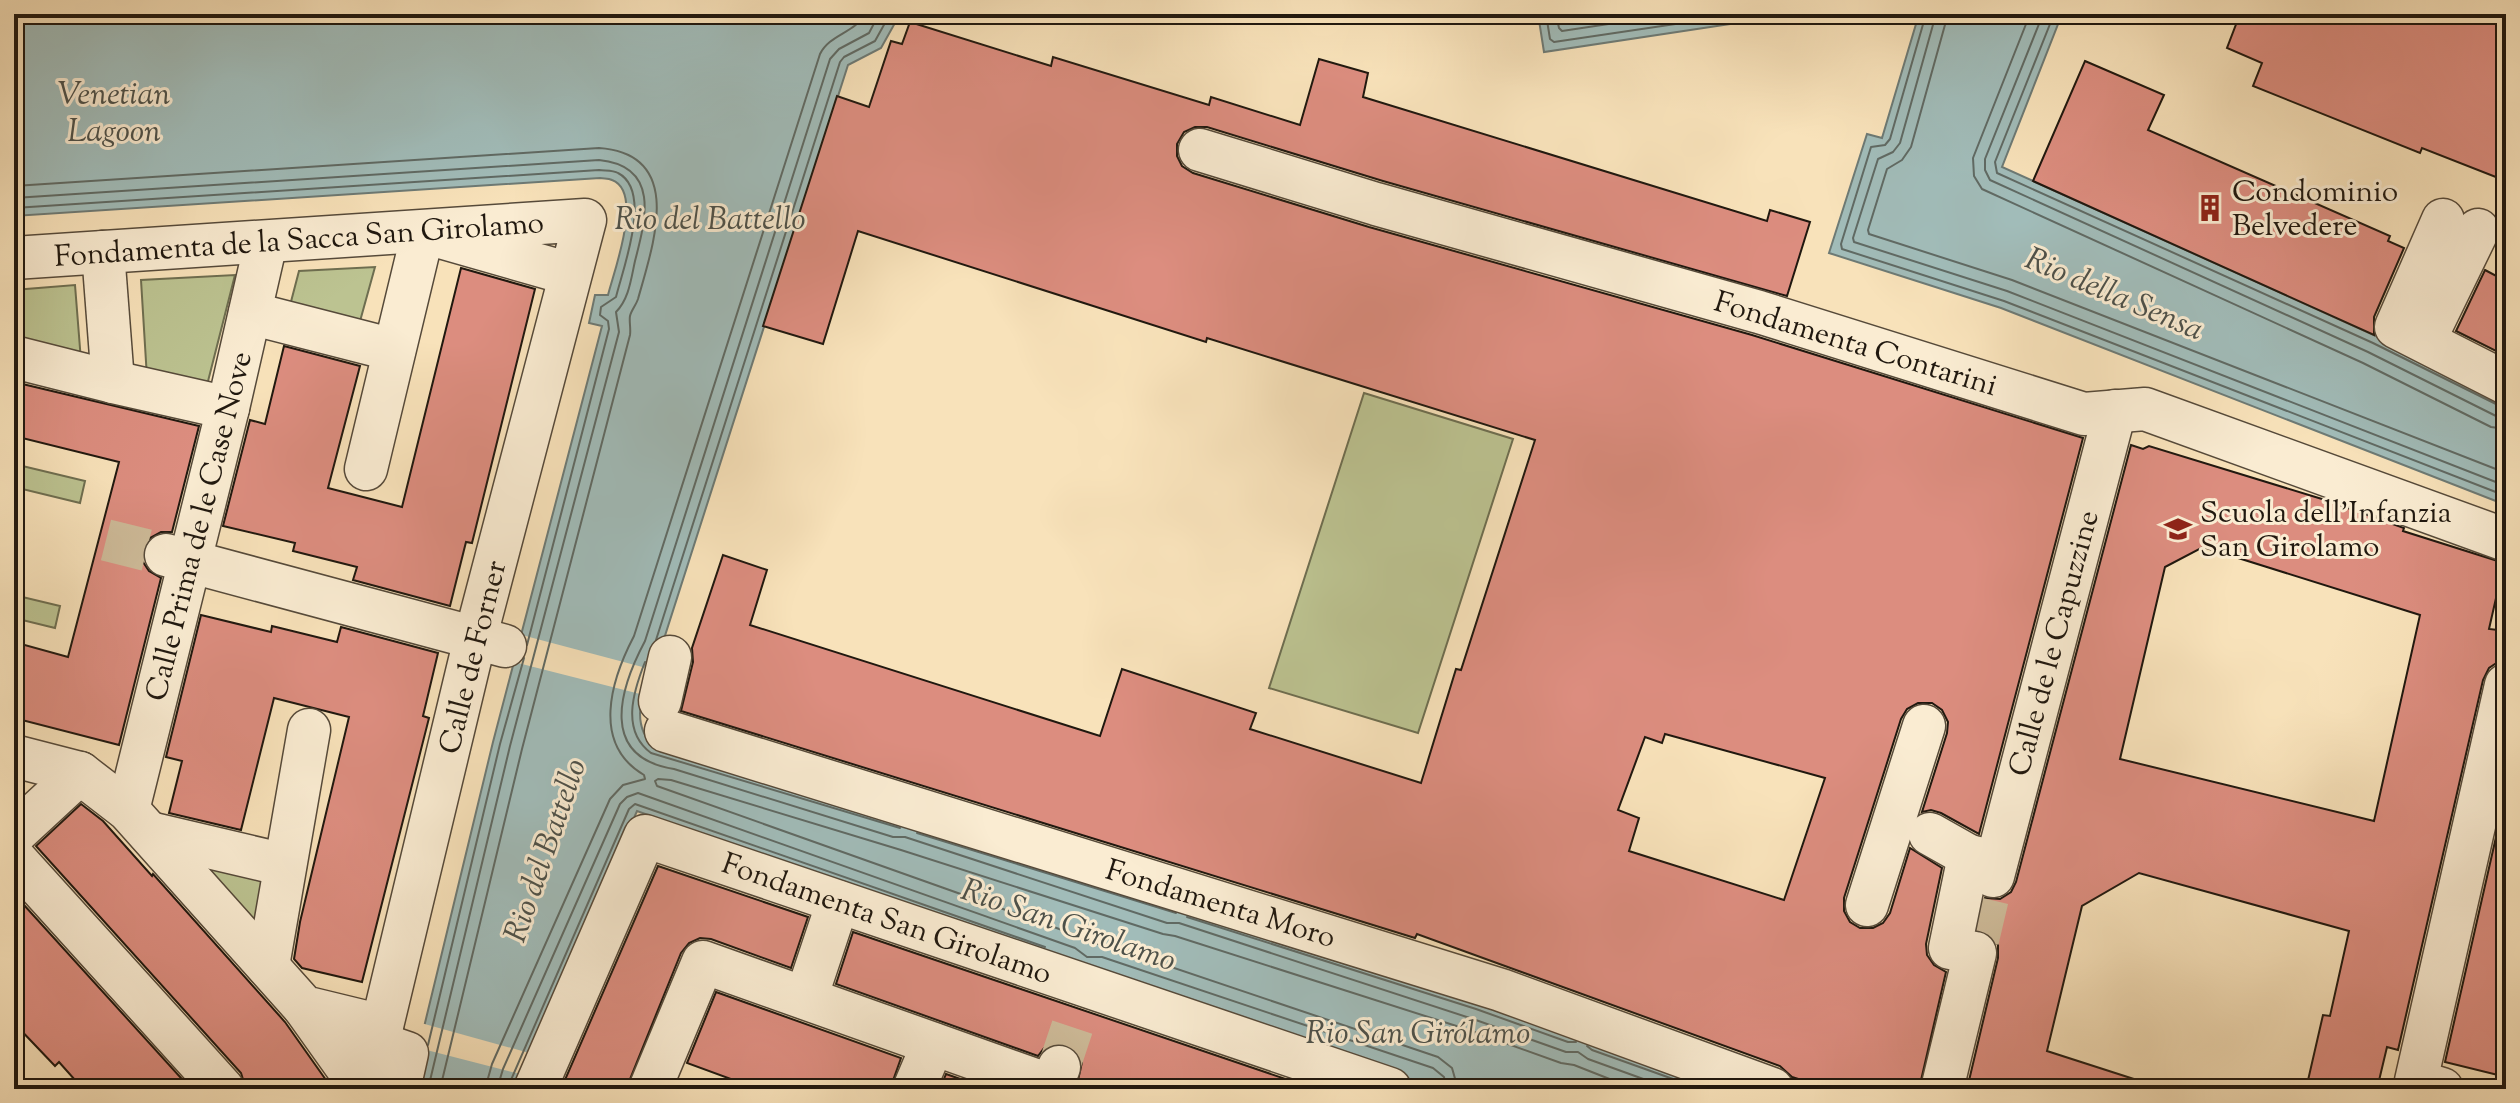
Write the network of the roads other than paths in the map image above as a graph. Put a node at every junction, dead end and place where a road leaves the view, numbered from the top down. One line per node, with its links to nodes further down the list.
1 (1200, 150): 15 (street, Fondamenta Contarini)
2 (585, 220): 3 (street, Fondamenta de la Sacca San Girolamo); 8 (street, Calle de Forner)
3 (423, 232): 5 (street, Fondamenta de la Sacca San Girolamo); 8 (street); 10 (street)
4 (2456, 234): 13 (street)
5 (266, 242): 6 (street, Fondamenta de la Sacca San Girolamo); 9 (street, Calle Prima de le Case Nove)
6 (103, 252): 7 (street, Fondamenta de la Sacca San Girolamo); 12 (street)
7 (14, 258)
8 (570, 274): 19 (street, Calle de Forner)
9 (250, 313): 10 (street); 14 (street, Calle Prima de le Case Nove)
10 (394, 350): 16 (street)
11 (14, 357): 12 (street)
12 (113, 382): 14 (street)
13 (2506, 383)
14 (228, 408): 18 (street, Calle Prima de le Case Nove)
15 (2115, 411): 17 (street, Fondamenta Contarini); 31 (street, Calle de le Capuzzine)
16 (366, 469)
17 (2506, 540)
18 (178, 558): 19 (street); 26 (street, Calle Prima de le Case Nove)
19 (490, 642): 37 (street, Calle de Forner)
20 (670, 657): 46 (street, Fondamenta Moro)
21 (2506, 685): 48 (street)
22 (1924, 726): 33 (street)
23 (309, 730): 30 (street)
24 (14, 756): 25 (street)
25 (80, 773): 26 (street); 27 (street)
26 (139, 821): 30 (street); 34 (street)
27 (14, 834)
28 (1931, 834): 31 (street)
29 (14, 858): 42 (street)
30 (285, 865): 34 (street)
31 (1976, 901): 47 (street, Calle de le Capuzzine)
32 (838, 902): 35 (street); 43 (street, Fondamenta San Girolamo); 45 (street, Fondamenta San Girolamo)
33 (1867, 905)
34 (268, 966): 36 (street)
35 (806, 998): 38 (street); 40 (street)
36 (304, 1007): 37 (street); 41 (street)
37 (378, 1034): 41 (street, Calle de Forner)
38 (933, 1044): 39 (street); 44 (street)
39 (1046, 1079)
40 (661, 1086)
41 (378, 1087)
42 (223, 1089)
43 (535, 1089)
44 (914, 1089)
45 (1390, 1089)
46 (1772, 1089)
47 (1942, 1089)
48 (2442, 1089)

